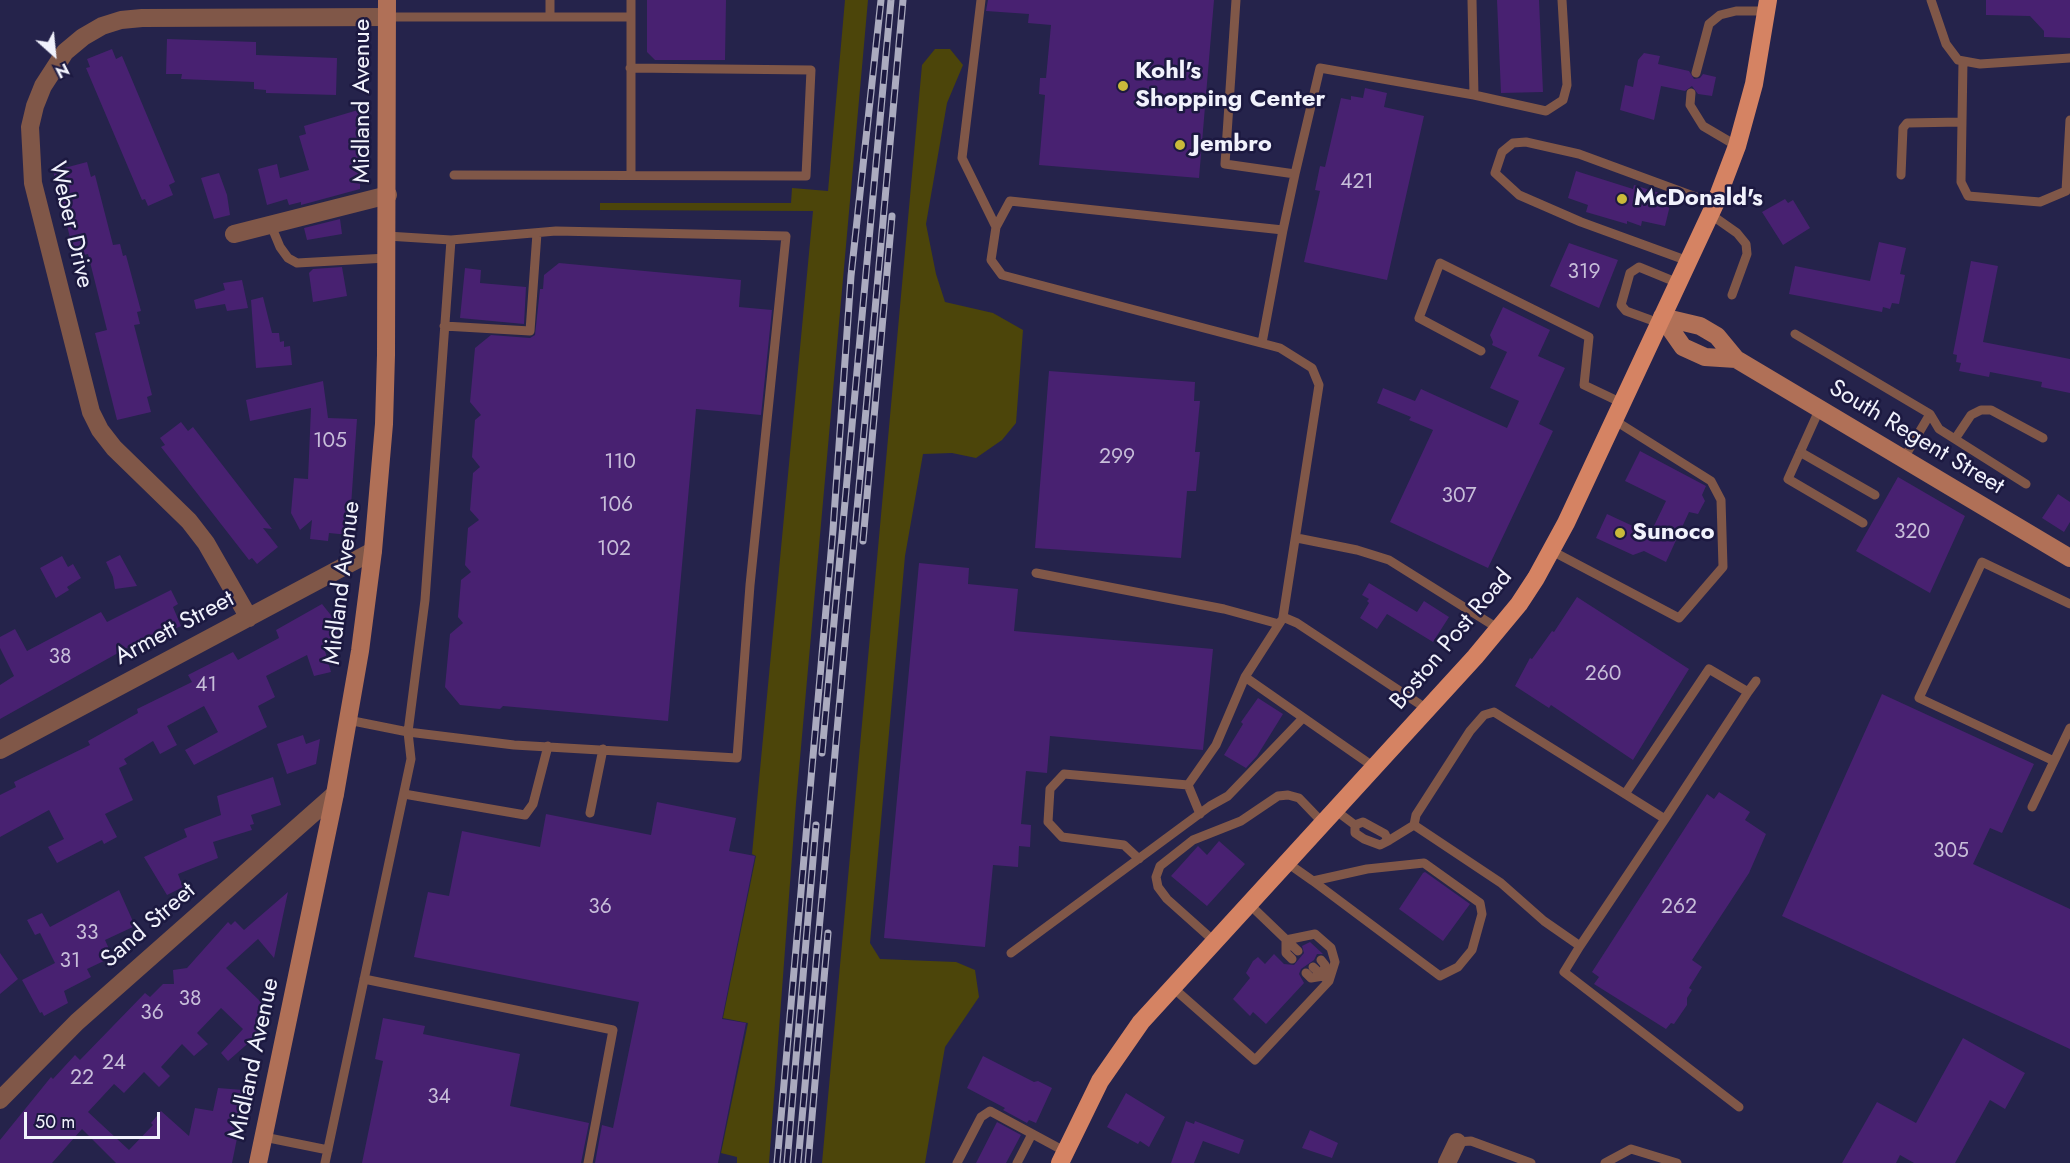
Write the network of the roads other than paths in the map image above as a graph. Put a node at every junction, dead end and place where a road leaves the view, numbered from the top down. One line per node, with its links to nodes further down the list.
1 (550, 0): 10 (lane)
2 (631, 0): 11 (lane)
3 (981, 0): 28 (lane)
4 (1236, 0): 22 (lane)
5 (1472, 0): 17 (lane)
6 (1562, 0): 17 (lane)
7 (1931, 0): 13 (lane)
8 (1767, 6): 15 (lane); 20 (main road, Boston Post Road)
9 (387, 8): 10 (lane); 25 (street, Midland Avenue); 61 (street, Weber Drive)
10 (550, 17): 11 (lane)
11 (630, 17): 14 (lane)
12 (2070, 58): 13 (lane)
13 (1963, 61): 19 (lane)
14 (630, 68): 21 (lane); 21 (lane)
15 (1696, 73)
16 (1691, 93): 20 (lane)
17 (1474, 95): 22 (lane)
18 (2070, 120): 19 (lane)
19 (1962, 122): 24 (lane)
20 (1737, 146): 26 (main road, Boston Post Road)
21 (631, 174): 23 (lane)
22 (1295, 174): 29 (lane)
23 (454, 175)
24 (1901, 175)
25 (388, 195): 27 (street); 32 (street, Midland Avenue)
26 (1712, 209): 35 (main road, Boston Post Road); 35 (lane); 37 (lane)
27 (270, 223): 31 (street); 34 (lane)
28 (996, 227): 29 (lane); 41 (lane)
29 (1283, 231): 41 (lane)
30 (537, 233): 33 (lane); 39 (lane); 73 (lane)
31 (234, 234)
32 (387, 236): 33 (lane); 34 (street, Midland Avenue)
33 (452, 240): 39 (lane)
34 (387, 258): 56 (street, Midland Avenue)
35 (1688, 261): 36 (main road, Boston Post Road)
36 (1678, 283): 38 (main road, Boston Post Road); 38 (lane)
37 (1732, 295)
38 (1661, 320): 43 (street, South Regent Street); 43 (street, South Regent Street); 44 (main road, Boston Post Road)
39 (444, 326): 71 (lane)
40 (1795, 333): 46 (lane)
41 (1262, 343): 55 (lane)
42 (1480, 351): 44 (lane)
43 (1736, 359): 45 (street, South Regent Street)
44 (1622, 403): 47 (main road, Boston Post Road)
45 (1821, 408): 50 (lane); 51 (street, South Regent Street)
46 (1930, 414): 49 (lane); 51 (lane)
47 (1614, 420): 57 (main road, Boston Post Road); 57 (lane)
48 (2043, 438): 49 (lane)
49 (1954, 439): 52 (lane)
50 (1800, 452): 53 (lane); 54 (lane)
51 (1904, 458): 58 (street, South Regent Street)
52 (2026, 484)
53 (1875, 495)
54 (1863, 523)
55 (1297, 538): 62 (lane); 63 (lane)
56 (373, 551): 61 (street, Armett Street); 69 (street, Midland Avenue)
57 (1552, 551): 63 (main road, Boston Post Road)
58 (2070, 558)
59 (1036, 573): 62 (lane)
60 (2070, 604): 75 (lane)
61 (249, 618): 74 (street, Armett Street)
62 (1281, 620): 64 (lane); 67 (lane)
63 (1499, 629): 67 (main road, Boston Post Road)
64 (1245, 677): 68 (lane); 77 (lane)
65 (1756, 681): 66 (lane)
66 (1748, 693): 80 (lane); 85 (lane)
67 (1427, 709): 76 (main road, Boston Post Road)
68 (1303, 718): 76 (lane); 83 (lane)
69 (348, 720): 71 (lane); 78 (street, Midland Avenue)
70 (2070, 729): 75 (lane)
71 (408, 732): 72 (lane); 79 (lane)
72 (548, 746): 73 (lane); 79 (lane)
73 (603, 749): 82 (lane)
74 (0, 750)
75 (2054, 761): 81 (lane)
76 (1374, 767): 84 (main road, Boston Post Road)
77 (1188, 785): 83 (lane); 89 (lane)
78 (335, 794): 101 (street, Sand Street); 104 (street, Midland Avenue)
79 (404, 794): 98 (lane)
80 (1625, 794): 85 (lane); 87 (lane)
81 (2032, 807)
82 (590, 813)
83 (1200, 814): 89 (lane)
84 (1329, 816): 86 (lane); 90 (main road, Boston Post Road); 93 (lane)
85 (1665, 819): 95 (lane)
86 (1355, 825): 88 (lane); 88 (lane)
87 (1414, 825): 88 (lane); 95 (lane)
88 (1388, 841)
89 (1139, 859): 97 (lane)
90 (1287, 862): 91 (lane); 92 (main road, Boston Post Road)
91 (1313, 881): 91 (lane)
92 (1248, 903): 93 (main road, Boston Post Road); 94 (lane)
93 (1214, 940): 100 (main road, Boston Post Road)
94 (1286, 940): 96 (lane); 99 (lane)
95 (1580, 946): 102 (lane)
96 (1298, 951)
97 (1011, 954)
98 (364, 979): 106 (lane); 110 (lane)
99 (1326, 979): 99 (lane); 100 (lane)
100 (1171, 986): 107 (main road, Boston Post Road)
101 (0, 1100)
102 (1739, 1107)
103 (1032, 1134): 107 (lane); 111 (lane); 112 (lane)
104 (264, 1137): 106 (lane); 108 (street, Midland Avenue)
105 (1457, 1142): 113 (street); 114 (lane)
106 (328, 1150): 109 (lane)
107 (1063, 1157)
108 (258, 1163)
109 (325, 1163)
110 (588, 1163)
111 (957, 1163)
112 (1017, 1163)
113 (1447, 1163)
114 (1531, 1163)
115 (1605, 1163): 116 (lane)
116 (1677, 1163)

